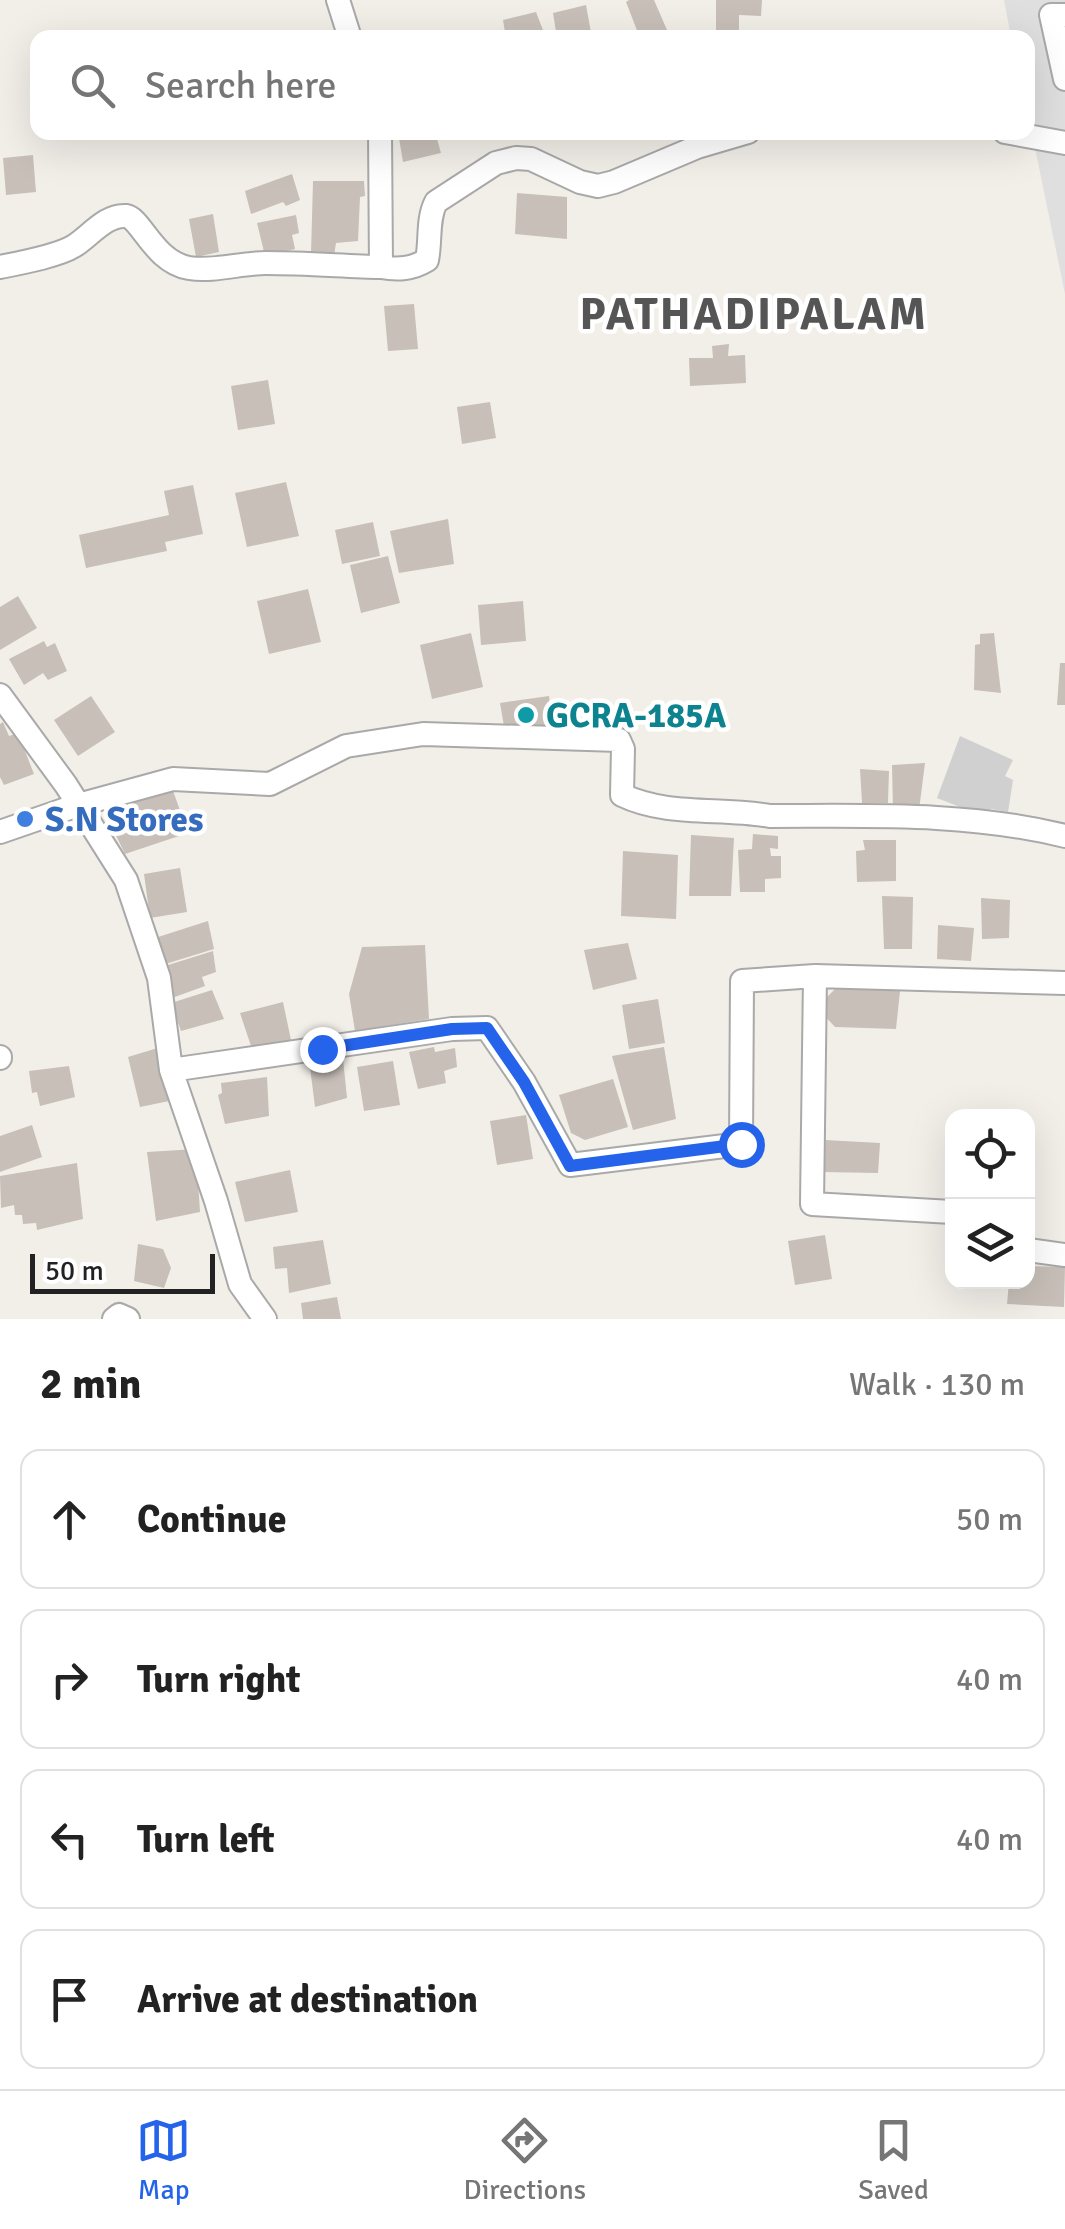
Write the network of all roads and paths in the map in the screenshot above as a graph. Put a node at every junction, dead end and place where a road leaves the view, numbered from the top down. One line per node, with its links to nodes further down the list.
1 (338, 0): 3 (street)
2 (1055, 10): 4 (street)
3 (347, 30)
4 (1065, 80)
5 (1035, 138): 8 (street)
6 (380, 140): 9 (street)
7 (721, 140): 9 (street)
8 (1065, 143)
9 (381, 267): 10 (street)
10 (0, 268)
11 (0, 695): 12 (street)
12 (78, 805): 13 (street); 14 (street); 17 (street)
13 (0, 832)
14 (1065, 836)
15 (815, 976): 16 (street); 17 (street); 18 (street)
16 (1065, 983)
17 (171, 1070): 23 (street)
18 (945, 1212)
19 (1035, 1251): 20 (street)
20 (1065, 1255)
21 (114, 1319): 22 (street)
22 (128, 1319)
23 (264, 1319)

